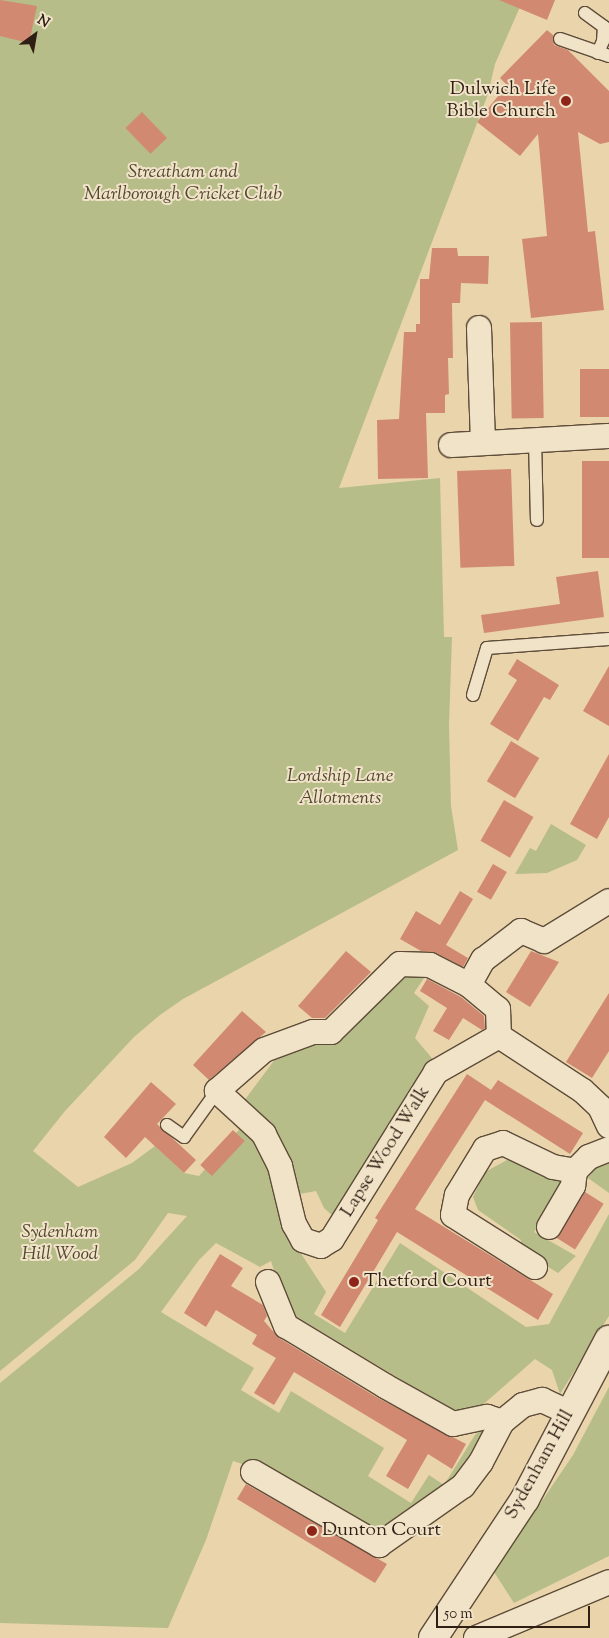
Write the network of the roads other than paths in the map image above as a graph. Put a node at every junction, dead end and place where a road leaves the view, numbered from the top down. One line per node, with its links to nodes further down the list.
1 (585, 13): 3 (lane)
2 (560, 38): 3 (lane)
3 (603, 55)
4 (479, 328): 7 (street)
5 (609, 436): 6 (street)
6 (535, 440): 7 (street); 9 (lane)
7 (483, 443): 8 (street)
8 (451, 445)
9 (537, 520)
10 (609, 639): 11 (lane)
11 (473, 695)
12 (609, 900): 13 (street)
13 (469, 985): 14 (street); 15 (street)
14 (499, 1036): 15 (street, Lapse Wood Walk); 17 (street)
15 (217, 1091): 16 (lane)
16 (167, 1125)
17 (609, 1126)
18 (609, 1149): 19 (street)
19 (575, 1171): 20 (street); 21 (street)
20 (549, 1227)
21 (535, 1267)
22 (268, 1282): 25 (street)
23 (609, 1340): 24 (street, Sydenham Hill)
24 (570, 1413): 25 (street); 29 (street, Sydenham Hill)
25 (502, 1422): 26 (street)
26 (254, 1472)
27 (609, 1582): 28 (street)
28 (487, 1636)
29 (434, 1638)

